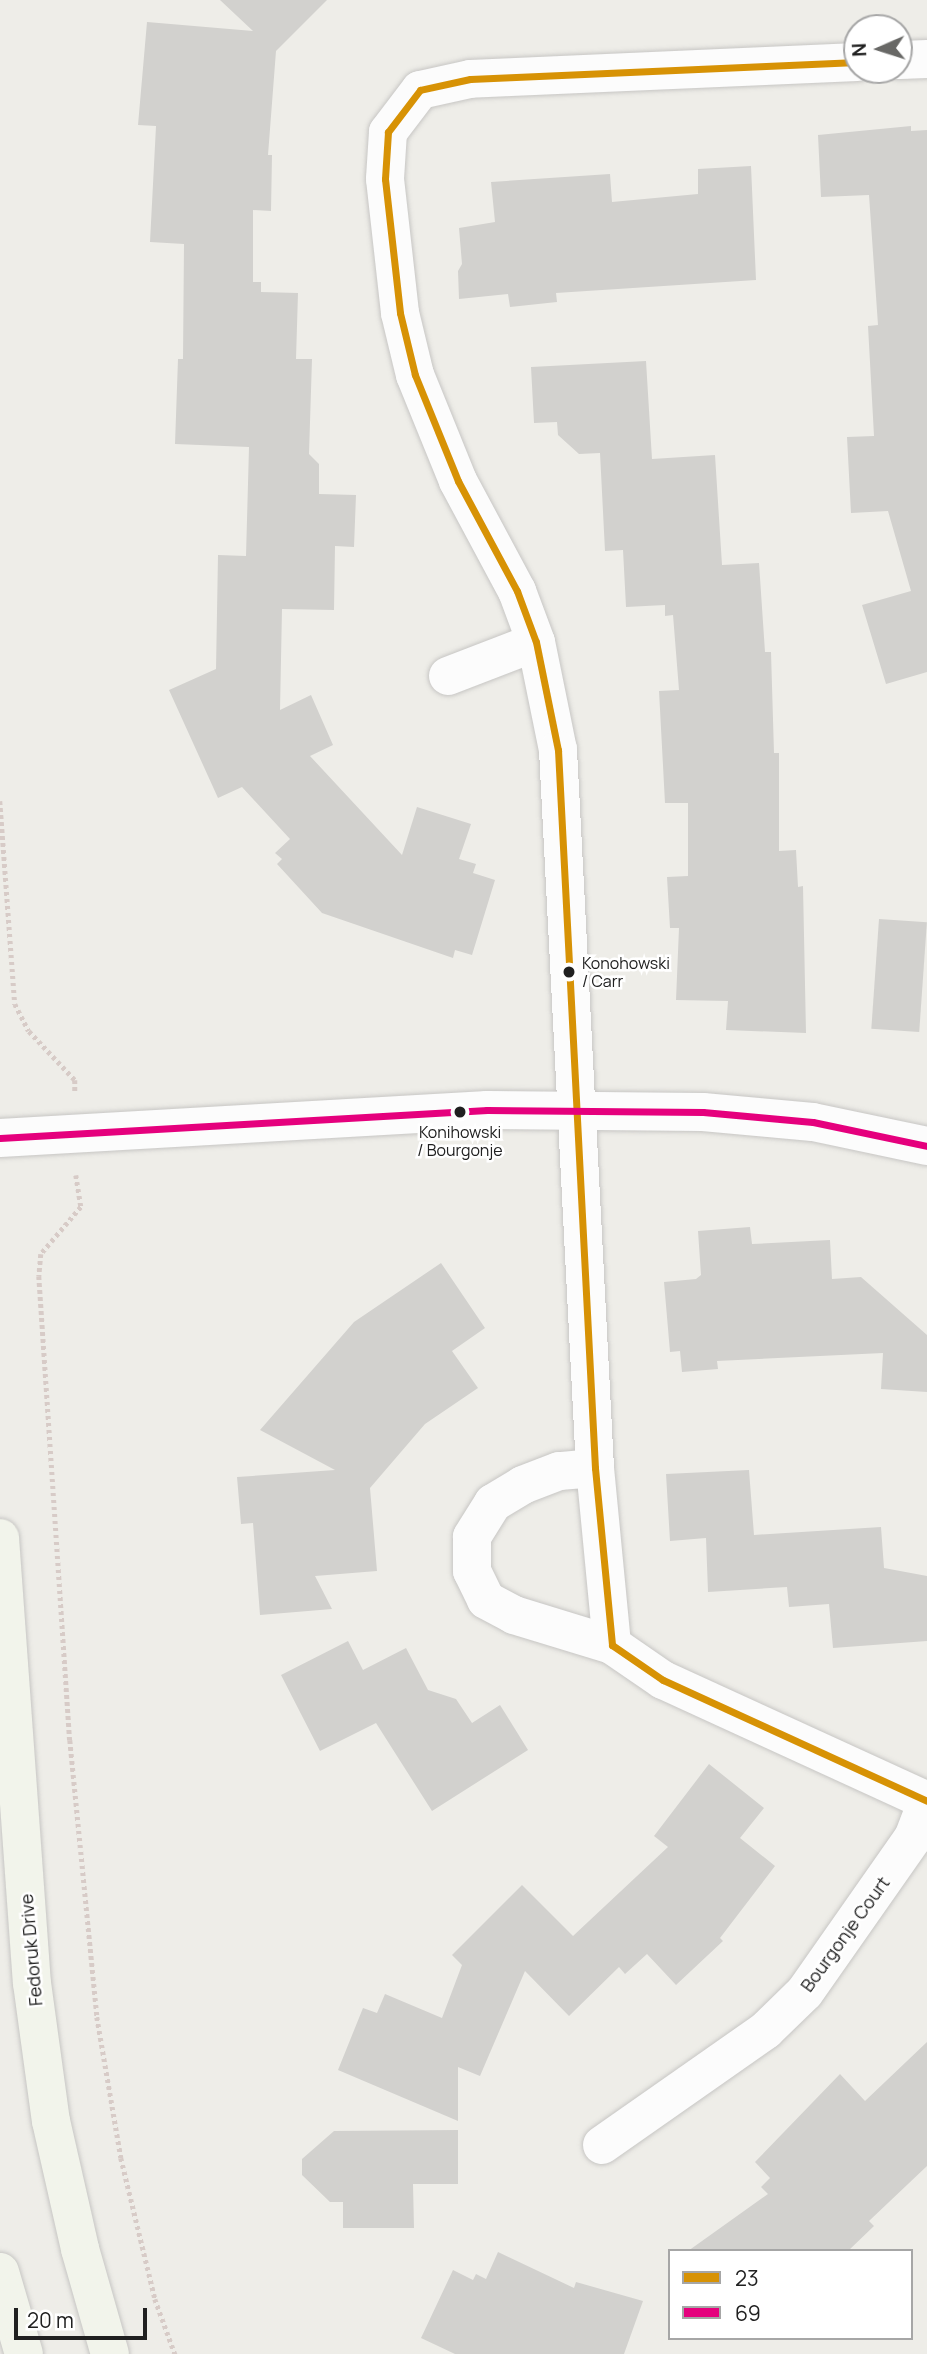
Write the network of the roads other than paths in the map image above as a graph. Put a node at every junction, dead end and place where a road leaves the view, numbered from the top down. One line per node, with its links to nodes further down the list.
1 (843, 63): 2 (street)
2 (536, 642): 3 (street); 4 (street)
3 (448, 676)
4 (579, 1112): 5 (street); 6 (street); 7 (street)
5 (0, 1138)
6 (927, 1146)
7 (595, 1468): 9 (street); 9 (street)
8 (0, 1538): 14 (main road, Fedoruk Drive)
9 (612, 1644): 10 (street)
10 (927, 1801): 11 (street, Bourgonje Court)
11 (603, 2145)
12 (0, 2272): 13 (main road)
13 (24, 2354)
14 (110, 2354)

